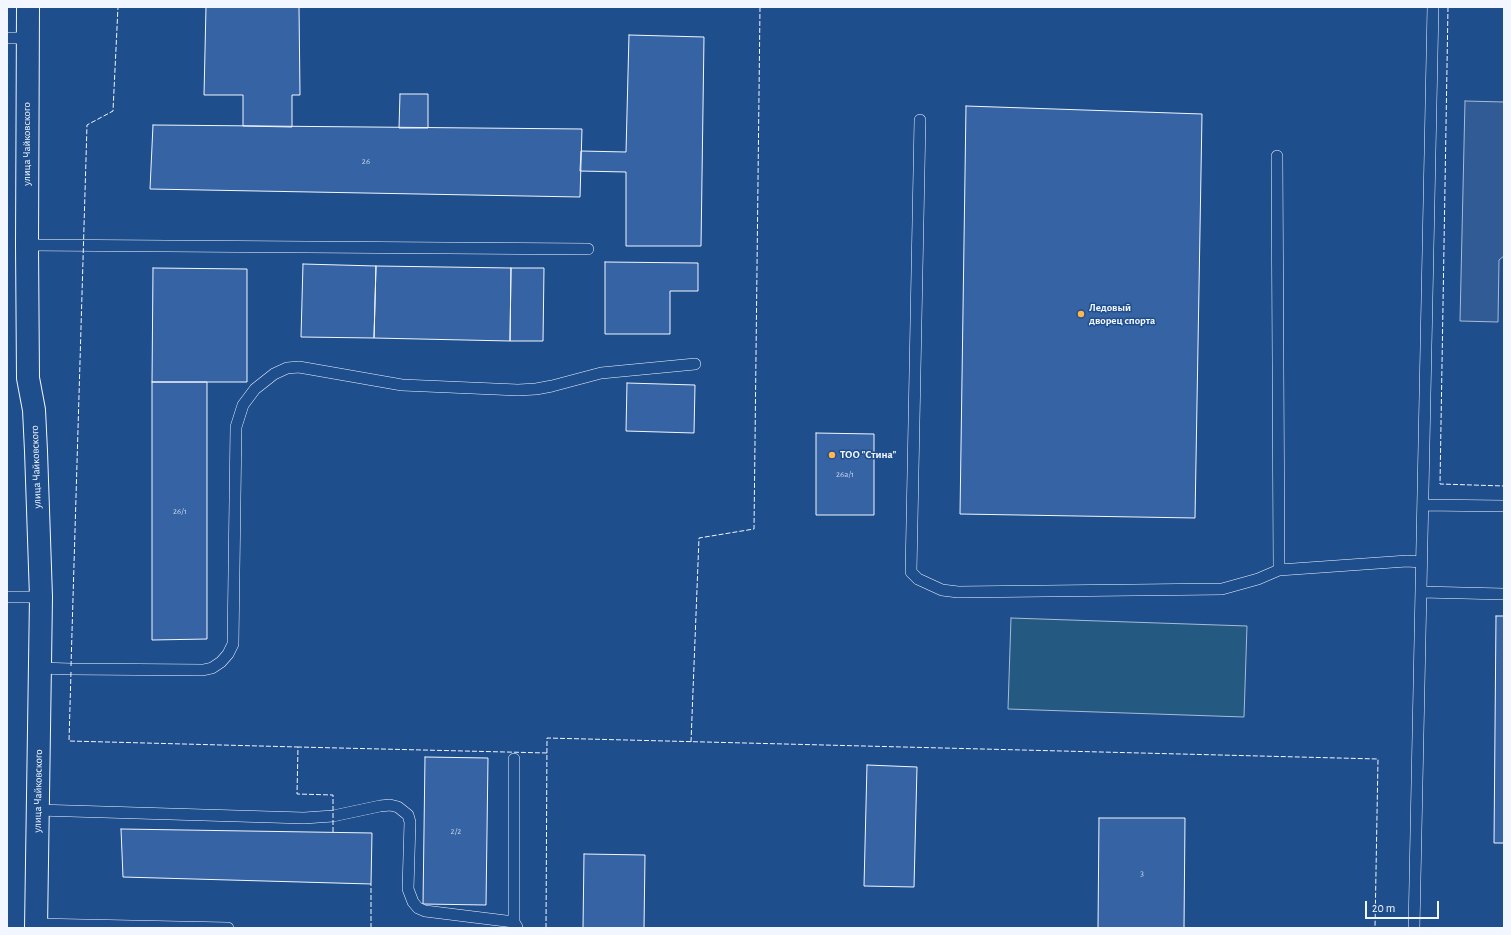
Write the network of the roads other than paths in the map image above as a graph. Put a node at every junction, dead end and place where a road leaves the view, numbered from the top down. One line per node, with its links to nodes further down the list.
1 (28, 7): 3 (street, улица Чайковского)
2 (1433, 7): 9 (lane)
3 (18, 38): 6 (street, улица Чайковского)
4 (920, 120): 12 (lane)
5 (1277, 156): 12 (lane)
6 (27, 245): 7 (lane); 16 (street, улица Чайковского)
7 (588, 250)
8 (695, 364): 17 (lane)
9 (1423, 505): 10 (lane); 11 (lane)
10 (1504, 506)
11 (1421, 562): 12 (lane); 13 (lane)
12 (1279, 570)
13 (1421, 592): 14 (lane); 24 (lane)
14 (1504, 594)
15 (7, 597): 16 (lane)
16 (41, 597): 17 (street, улица Чайковского)
17 (40, 668): 19 (street, улица Чайковского)
18 (514, 759): 20 (lane)
19 (38, 810): 20 (lane); 21 (street, улица Чайковского)
20 (516, 925)
21 (36, 926): 22 (lane)
22 (217, 928): 23 (lane)
23 (228, 928)
24 (1414, 928)

